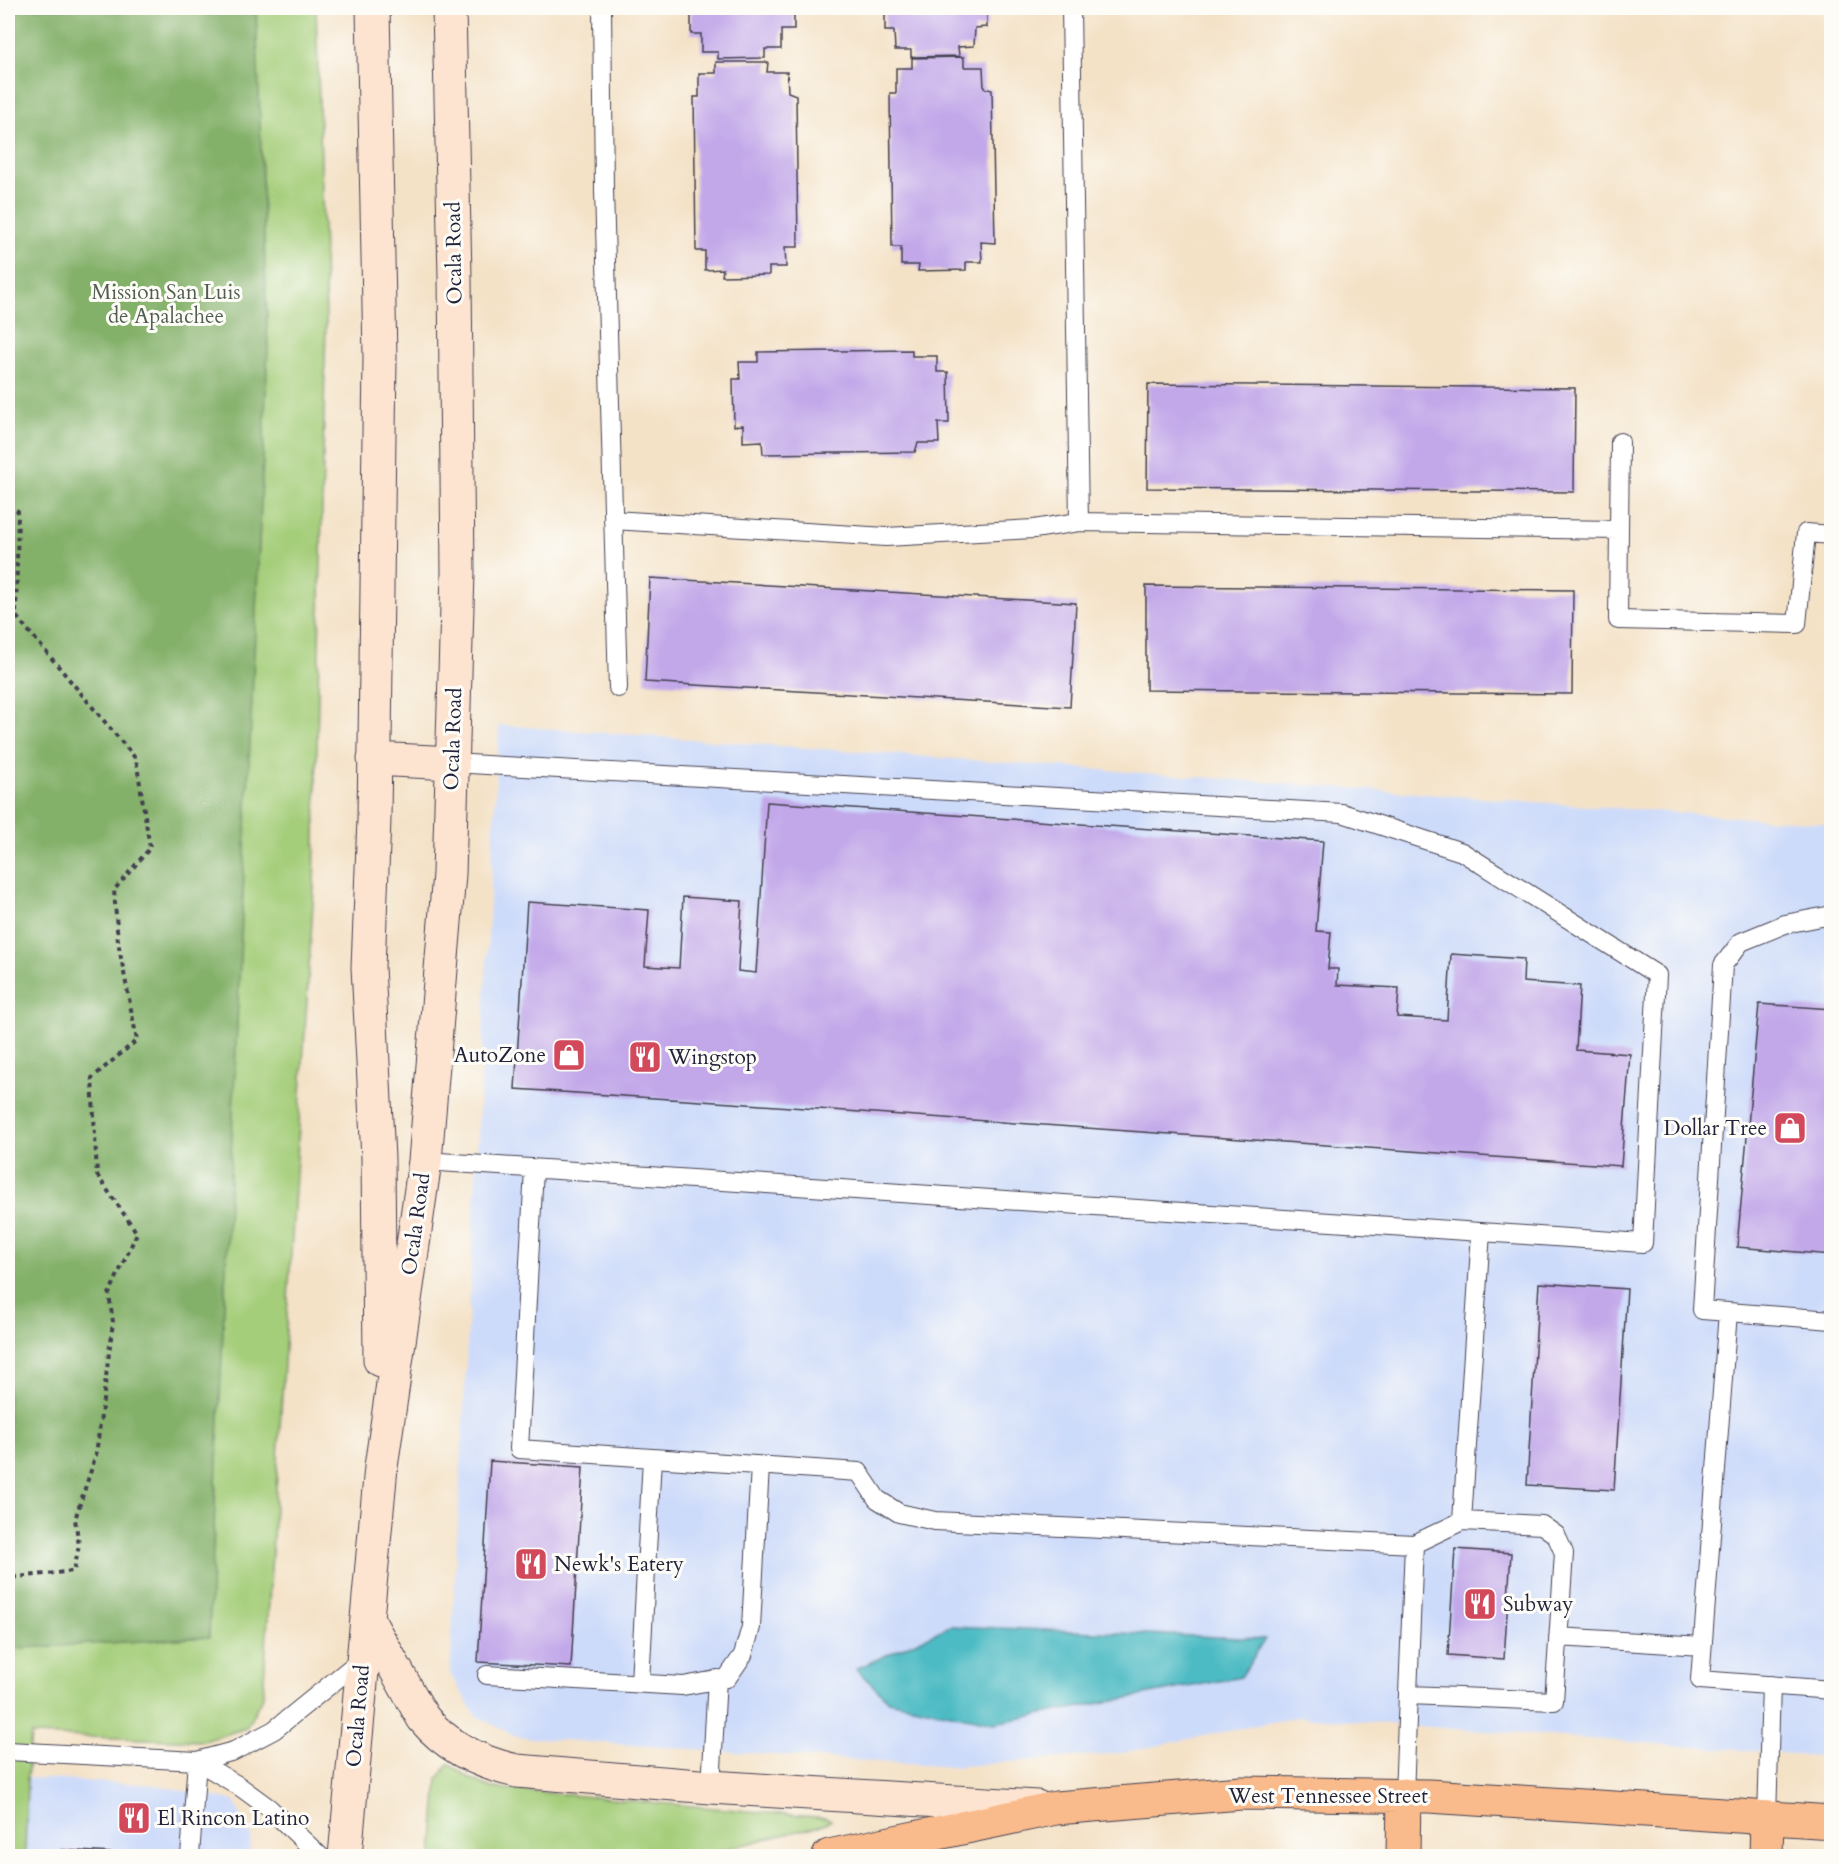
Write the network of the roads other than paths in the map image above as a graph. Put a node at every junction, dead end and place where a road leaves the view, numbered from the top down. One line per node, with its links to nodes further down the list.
1 (373, 8): 11 (main road, Ocala Road)
2 (449, 8): 12 (main road, Ocala Road)
3 (602, 8): 6 (lane)
4 (1071, 8): 7 (lane)
5 (1620, 442): 8 (lane)
6 (613, 520): 7 (lane); 10 (lane)
7 (1079, 522): 8 (lane)
8 (1619, 530): 9 (lane)
9 (1832, 535)
10 (618, 688)
11 (374, 759): 12 (main road); 14 (main road, Ocala Road)
12 (452, 763): 15 (main road, Ocala Road); 17 (lane)
13 (1832, 915): 18 (lane)
14 (378, 1158): 15 (main road); 22 (main road, Ocala Road)
15 (425, 1161): 16 (lane); 22 (main road, Ocala Road)
16 (534, 1168): 17 (lane); 20 (lane)
17 (1481, 1232): 23 (lane)
18 (1728, 1312): 19 (lane); 27 (lane)
19 (1832, 1320)
20 (652, 1458): 21 (lane); 31 (lane)
21 (760, 1466): 24 (lane); 30 (lane)
22 (381, 1467): 25 (main road, Ocala Road)
23 (1462, 1521): 24 (lane); 26 (lane)
24 (1414, 1544): 34 (lane)
25 (368, 1620): 28 (main road, Ocala Road); 37 (main road)
26 (1558, 1636): 27 (lane); 34 (lane)
27 (1702, 1646): 32 (lane)
28 (363, 1657): 36 (lane); 44 (main road, Ocala Road)
29 (487, 1675): 31 (lane)
30 (717, 1679): 31 (lane); 37 (lane)
31 (640, 1683)
32 (1771, 1685): 33 (lane); 40 (lane)
33 (1832, 1690)
34 (1409, 1695): 38 (lane)
35 (8, 1751): 36 (lane)
36 (196, 1761): 42 (lane); 43 (lane)
37 (711, 1787): 39 (main road)
38 (1404, 1795): 39 (main road, West Tennessee Street); 40 (main road, West Tennessee Street); 46 (main road)
39 (1056, 1808): 45 (main road, West Tennessee Street)
40 (1767, 1818): 41 (main road, West Tennessee Street); 47 (main road)
41 (1832, 1822)
42 (191, 1854)
43 (320, 1857)
44 (345, 1857)
45 (829, 1857)
46 (1403, 1857)
47 (1766, 1857)

